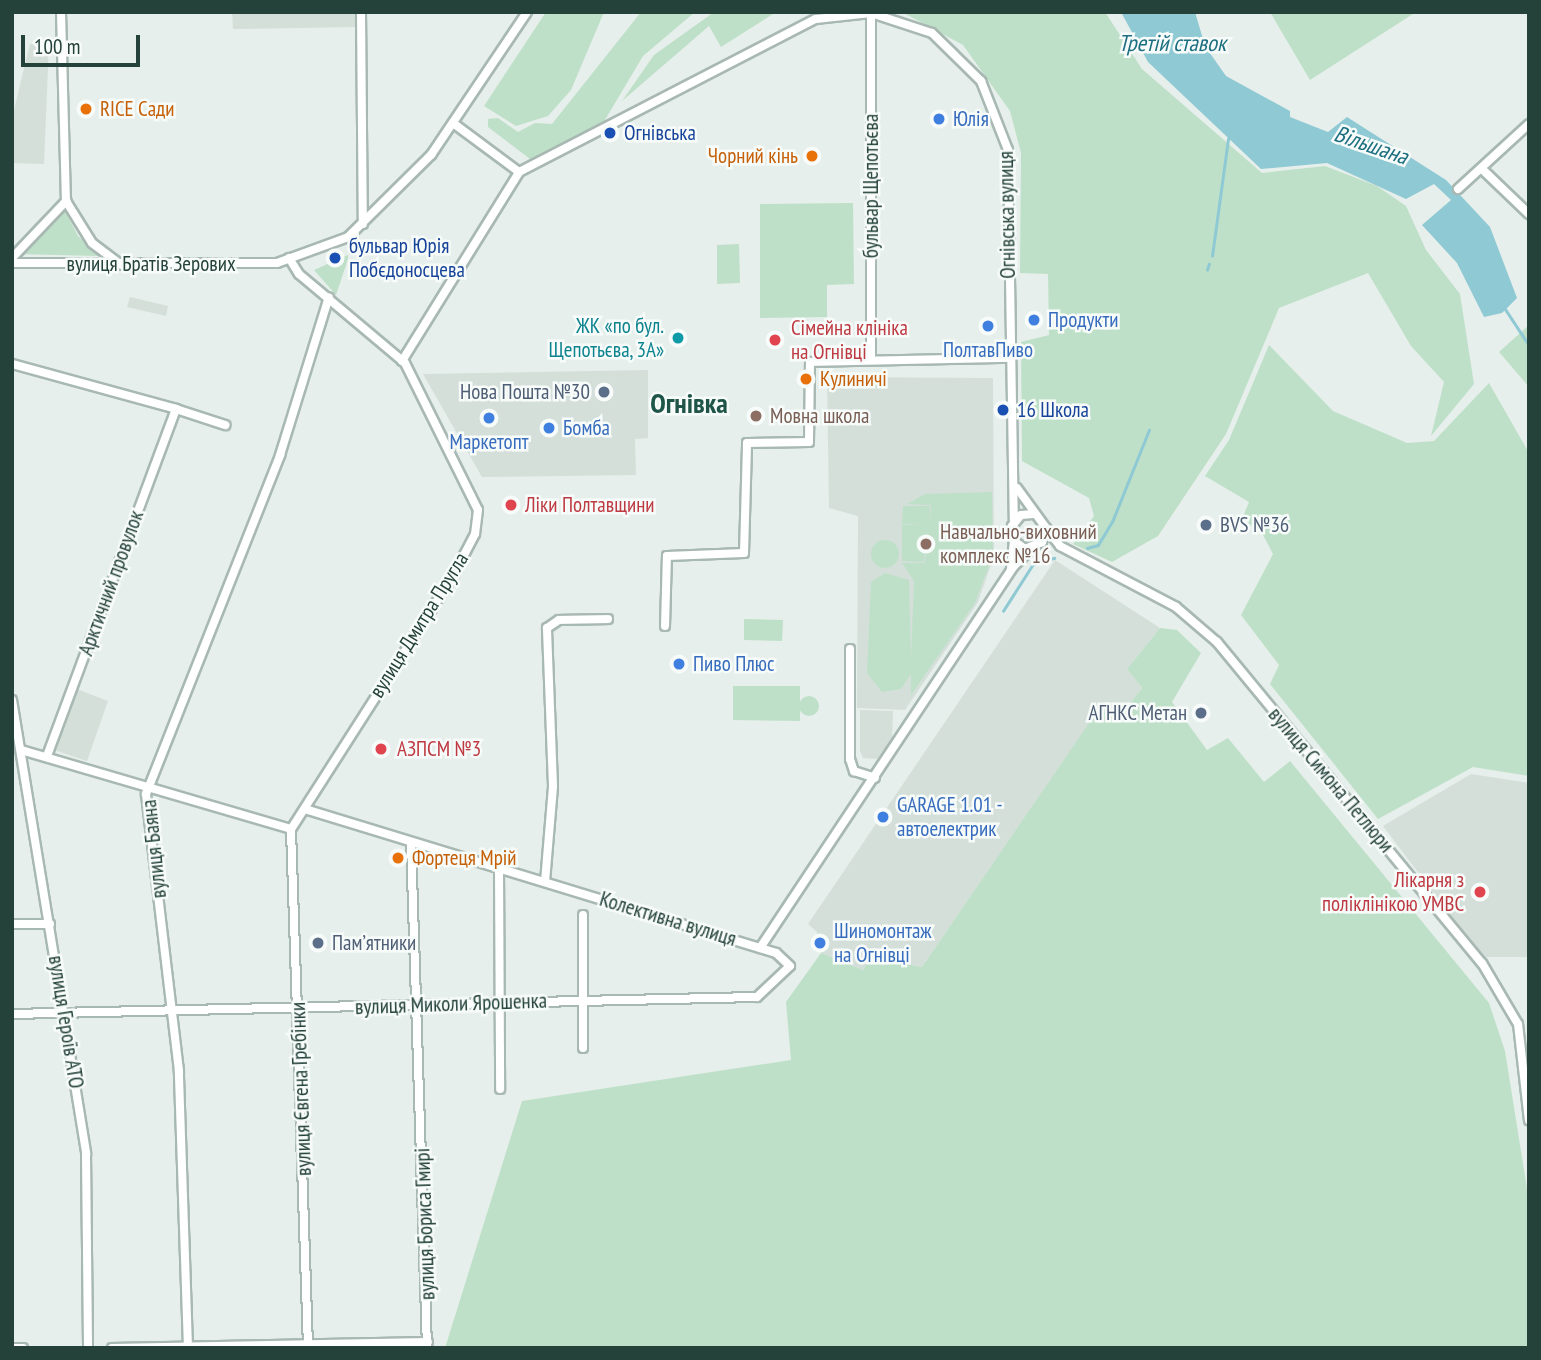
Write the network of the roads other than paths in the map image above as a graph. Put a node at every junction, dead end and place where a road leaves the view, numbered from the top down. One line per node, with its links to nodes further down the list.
1 (61, 12): 10 (street)
2 (361, 12): 12 (street)
3 (527, 12): 5 (street, вулиця Братів Зерових)
4 (871, 13): 8 (street, Огнівська вулиця); 17 (street, Огнівська вулиця); 18 (street, бульвар Щепотьєва)
5 (453, 123): 8 (street); 12 (street, вулиця Братів Зерових)
6 (1529, 124): 7 (street)
7 (1482, 169): 9 (street); 11 (street)
8 (519, 172): 19 (street)
9 (1458, 189)
10 (66, 201): 14 (street, вулиця Братів Зерових); 15 (street)
11 (1529, 214)
12 (363, 224): 13 (street, вулиця Братів Зерових)
13 (289, 258): 15 (street, вулиця Братів Зерових); 16 (street, вулиця Дмитра Пругла)
14 (12, 261): 15 (street, вулиця Братів Зерових)
15 (124, 267)
16 (329, 298): 19 (street, вулиця Дмитра Пругла); 38 (street, вулиця Баяна)
17 (1009, 358): 18 (street); 23 (street, Огнівська вулиця)
18 (871, 359): 32 (street)
19 (402, 360): 39 (street, вулиця Дмитра Пругла)
20 (12, 364): 21 (street)
21 (176, 409): 22 (street); 36 (street, Арктичний провулок)
22 (225, 425)
23 (1012, 458): 24 (street, Огнівська вулиця); 25 (street, Огнівська вулиця)
24 (1033, 514): 25 (street); 26 (street, Огнівська вулиця)
25 (1014, 520): 27 (street, Огнівська вулиця)
26 (1046, 528): 28 (street, вулиця Симона Петлюри); 29 (street)
27 (1014, 541): 29 (street); 30 (street, Колективна вулиця)
28 (1060, 546): 29 (street, вулиця Симона Петлюри); 57 (street, вулиця Симона Петлюри)
29 (1035, 547): 30 (street, Колективна вулиця)
30 (1009, 575): 37 (street, Колективна вулиця)
31 (608, 619): 43 (street)
32 (665, 626)
33 (850, 649): 37 (street)
34 (12, 699): 35 (street, вулиця Героїв АТО)
35 (20, 750): 36 (street); 46 (street, вулиця Героїв АТО)
36 (47, 756): 38 (street)
37 (874, 778): 47 (street, Колективна вулиця)
38 (148, 787): 40 (street); 52 (street, вулиця Баяна)
39 (307, 810): 40 (street, вулиця Дмитра Пругла); 41 (street, Колективна вулиця)
40 (291, 830): 51 (street, вулиця Євгена Гребінки)
41 (411, 842): 42 (street, Колективна вулиця); 50 (street, вулиця Бориса Гмирі)
42 (499, 868): 43 (street, Колективна вулиця); 49 (street)
43 (545, 882): 47 (street, Колективна вулиця)
44 (583, 915): 48 (street)
45 (12, 924): 46 (street)
46 (50, 924): 54 (street, вулиця Героїв АТО)
47 (761, 948): 48 (street, вулиця Миколи Ярошенка)
48 (583, 1000): 49 (street, вулиця Миколи Ярошенка); 55 (street)
49 (499, 1002): 50 (street, вулиця Миколи Ярошенка); 56 (street)
50 (418, 1005): 51 (street, вулиця Миколи Ярошенка); 59 (street, вулиця Бориса Гмирі)
51 (299, 1009): 52 (street, вулиця Миколи Ярошенка); 58 (street, вулиця Євгена Гребінки)
52 (173, 1012): 54 (street, вулиця Миколи Ярошенка); 60 (street, вулиця Баяна)
53 (12, 1014): 54 (street, вулиця Миколи Ярошенка)
54 (65, 1014): 63 (street, вулиця Героїв АТО)
55 (583, 1048)
56 (499, 1089)
57 (1529, 1120)
58 (308, 1345): 59 (street, вулиця Бориса Гмирі); 60 (street, вулиця Бориса Гмирі)
59 (427, 1345)
60 (188, 1346): 64 (street, вулиця Бориса Гмирі)
61 (12, 1348): 62 (street)
62 (23, 1348)
63 (89, 1348)
64 (112, 1348)

